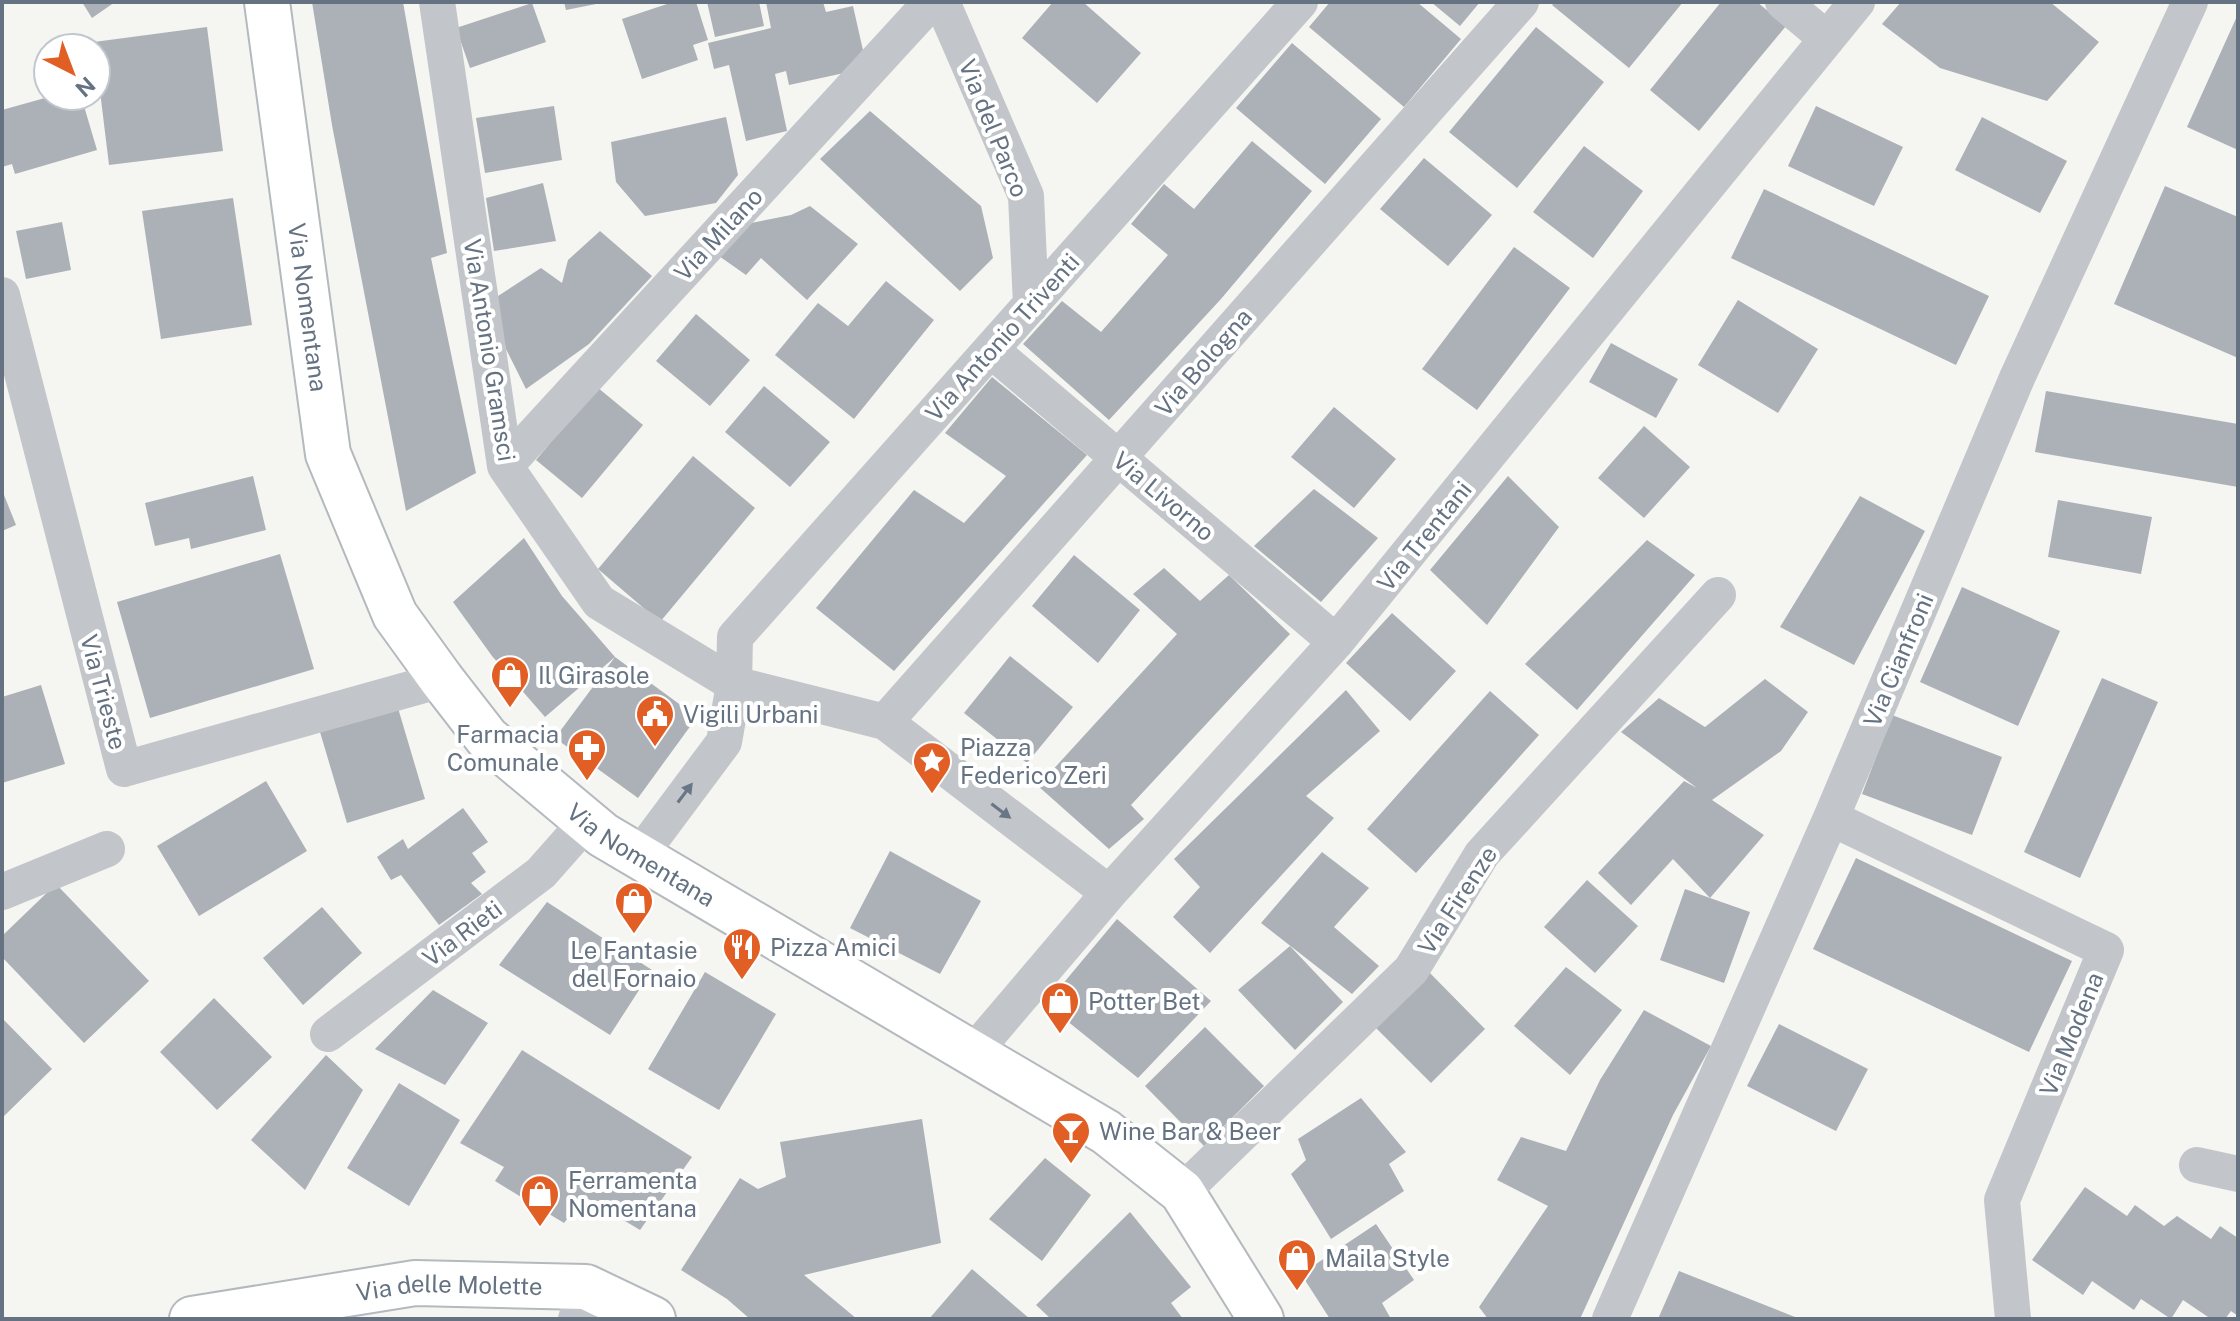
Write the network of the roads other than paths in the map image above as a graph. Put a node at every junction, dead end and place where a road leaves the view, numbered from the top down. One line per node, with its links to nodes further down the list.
1 (437, 2): 16 (street, Via Antonio Gramsci)
2 (931, 2): 16 (street, Via Milano)
3 (942, 2): 12 (street, Via del Parco)
4 (1300, 2): 12 (street, Via Antonio Triventi)
5 (1521, 2): 15 (street, Via Bologna)
6 (1783, 2): 10 (street)
7 (1857, 2): 10 (street, Via Trentani)
8 (2190, 2): 22 (street, Via Cianfroni)
9 (266, 5): 19 (main road, Via Nomentana)
10 (1827, 39): 18 (street, Via Trentani)
11 (2, 295): 14 (street, Via Trieste)
12 (1031, 305): 13 (street, Via Antonio Triventi)
13 (991, 350): 15 (street, Via Livorno); 20 (street, Via Antonio Triventi)
14 (10, 366): 19 (street, Via Trieste)
15 (1118, 458): 18 (street, Via Livorno); 21 (street, Via Bologna)
16 (505, 466): 20 (street, Via Antonio Gramsci)
17 (1718, 595): 32 (street, Via Firenze)
18 (1336, 642): 27 (street, Via Trentani)
19 (442, 680): 23 (main road, Via Nomentana)
20 (734, 684): 21 (street, Via Antonio Gramsci); 25 (street, one-way to 20)
21 (885, 722): 27 (street, one-way to 27)
22 (1831, 818): 37 (street, Via Cianfroni); 38 (street, Via Modena)
23 (587, 821): 25 (main road, Via Nomentana); 28 (street, Via Rieti)
24 (107, 849): 26 (street)
25 (639, 856): 29 (main road, Via Nomentana)
26 (2, 892)
27 (1109, 893): 29 (street, Via Trentani)
28 (328, 1034)
29 (972, 1054): 32 (main road, Via Nomentana)
30 (2197, 1165): 31 (street)
31 (2238, 1174)
32 (1182, 1192): 36 (main road, Via Nomentana)
33 (581, 1303): 34 (main road, Via delle Molette); 35 (main road, Via delle Molette)
34 (192, 1319)
35 (653, 1319)
36 (1261, 1319)
37 (1610, 1319)
38 (2013, 1319)

